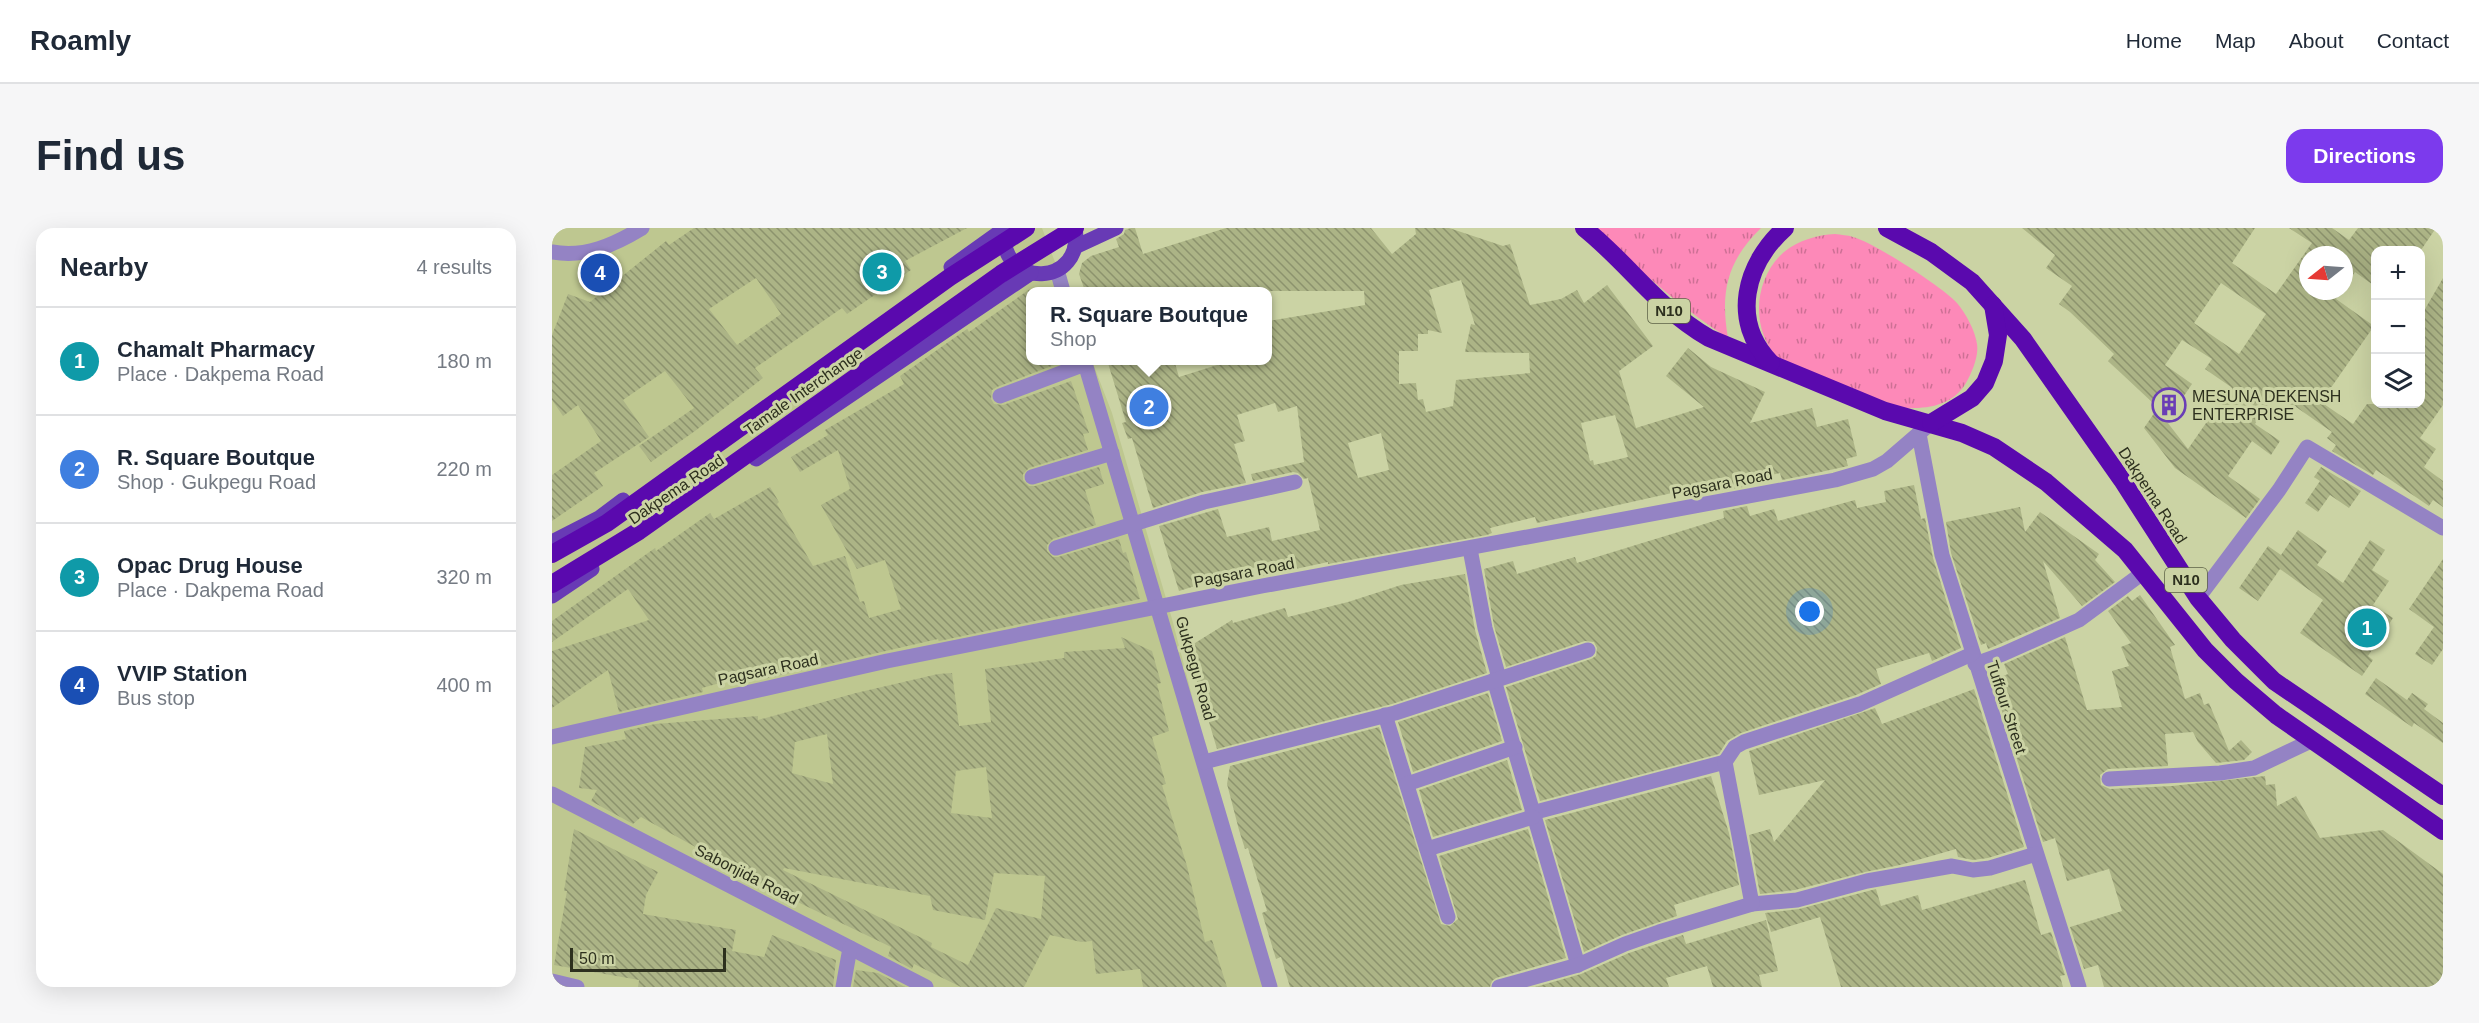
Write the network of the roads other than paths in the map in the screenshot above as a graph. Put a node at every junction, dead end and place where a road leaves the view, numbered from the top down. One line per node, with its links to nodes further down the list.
1 (642, 228): 10 (street)
2 (1004, 228): 12 (main road); 25 (main road, Dakpema Road)
3 (1026, 228): 28 (highway, Tamale Interchange, bridge)
4 (1075, 228): 9 (main road); 30 (highway, Tamale Interchange, bridge)
5 (1116, 228): 9 (main road)
6 (1584, 228): 17 (highway, N10)
7 (1785, 228): 17 (highway)
8 (1887, 228): 14 (highway, N10)
9 (1075, 247): 11 (main road)
10 (552, 252)
11 (1057, 270): 12 (main road); 13 (street)
12 (1031, 273): 31 (main road, Dakpema Road)
13 (1062, 287)
14 (1993, 304): 19 (highway); 32 (highway, Dakpema Road / N10)
15 (1077, 365): 18 (street)
16 (1085, 365): 20 (street, Gukpegu Road)
17 (1775, 367): 19 (highway, N10)
18 (1000, 396)
19 (1925, 428): 27 (street, Pagsara Road); 29 (highway, N10); 35 (street, Tuffour Street)
20 (1112, 453): 21 (street); 23 (street, Gukpegu Road)
21 (1032, 477)
22 (1295, 482): 23 (street)
23 (1134, 524): 26 (street); 33 (street, Gukpegu Road)
24 (2443, 528): 32 (street)
25 (552, 542)
26 (1056, 548)
27 (1470, 549): 33 (street, Pagsara Road); 36 (street)
28 (552, 554)
29 (2144, 572): 35 (street); 39 (highway, N10)
30 (552, 584)
31 (552, 596)
32 (2198, 598): 46 (highway, Dakpema Road / N10)
33 (1159, 607): 38 (street, Pagsara Road); 41 (street, Gukpegu Road)
34 (1588, 650): 36 (street)
35 (1973, 659): 42 (street); 50 (street, Tuffour Street)
36 (1496, 679): 37 (street); 40 (street)
37 (1385, 715): 41 (street); 44 (street)
38 (552, 737)
39 (2313, 740): 43 (street); 48 (highway, N10)
40 (1515, 747): 44 (street); 47 (street)
41 (1204, 762): 59 (street, Gukpegu Road)
42 (1725, 762): 47 (street); 51 (street)
43 (2109, 779)
44 (1407, 784): 49 (street)
45 (552, 794): 53 (street, Sabonjida Road)
46 (2443, 796)
47 (1532, 815): 49 (street); 54 (street)
48 (2443, 831)
49 (1427, 849): 52 (street)
50 (2036, 854): 51 (street); 61 (street, Tuffour Street)
51 (1752, 904): 54 (street)
52 (1448, 917)
53 (850, 948): 57 (street); 58 (street, Sabonjida Road)
54 (1578, 965): 60 (street)
55 (552, 981): 56 (street)
56 (577, 987)
57 (843, 987)
58 (926, 987)
59 (1270, 987)
60 (1498, 987)
61 (2079, 987)

